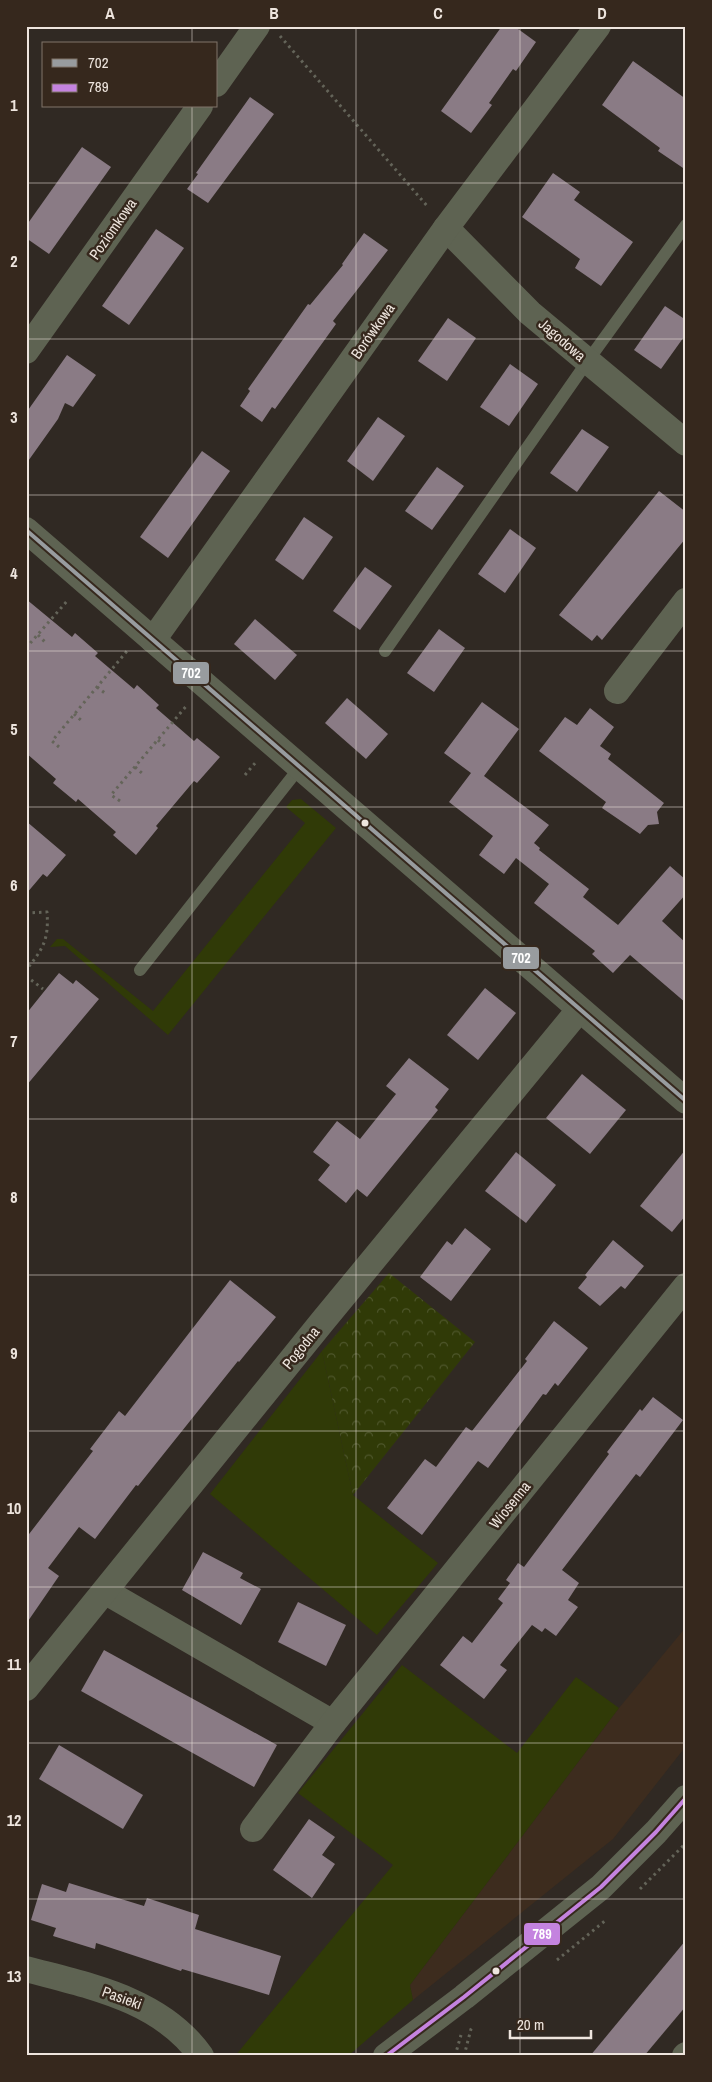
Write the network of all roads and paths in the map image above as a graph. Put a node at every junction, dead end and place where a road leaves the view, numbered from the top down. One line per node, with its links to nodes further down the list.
1 (598, 26): 6 (street, Borówkowa)
2 (268, 30): 3 (street); 6 (path)
3 (218, 82)
4 (199, 108): 7 (street, Poziomkowa)
5 (686, 225): 8 (lane)
6 (446, 228): 8 (street, Jagodowa); 14 (street, Borówkowa)
7 (26, 351)
8 (587, 362): 9 (street, Jagodowa); 18 (lane)
9 (686, 443)
10 (26, 530): 14 (street)
11 (74, 592): 13 (path)
12 (686, 601): 20 (street)
13 (38, 635): 15 (path); 16 (path)
14 (154, 640): 29 (street)
15 (45, 642)
16 (26, 648)
17 (128, 650): 19 (path)
18 (385, 651)
19 (97, 687): 21 (path); 23 (path)
20 (617, 691)
21 (106, 694)
22 (189, 703): 25 (path)
23 (74, 714): 24 (path); 26 (path)
24 (83, 722)
25 (158, 740): 27 (path); 28 (path)
26 (59, 747)
27 (166, 747)
28 (135, 767): 30 (path); 31 (path)
29 (300, 767): 34 (lane); 37 (street)
30 (143, 774)
31 (120, 801)
32 (26, 913): 33 (path)
33 (26, 970)
34 (140, 970)
35 (26, 976): 36 (path)
36 (44, 989)
37 (580, 1010): 38 (street); 40 (street, Pogodna)
38 (686, 1101)
39 (686, 1286): 42 (street, Wiosenna)
40 (106, 1592): 41 (street, Pogodna); 42 (street)
41 (26, 1688)
42 (333, 1723): 44 (street, Wiosenna)
43 (686, 1798): 46 (street)
44 (253, 1829)
45 (33, 1975): 47 (street, Pasieki)
46 (416, 2048): 48 (street)
47 (201, 2056)
48 (386, 2056)

